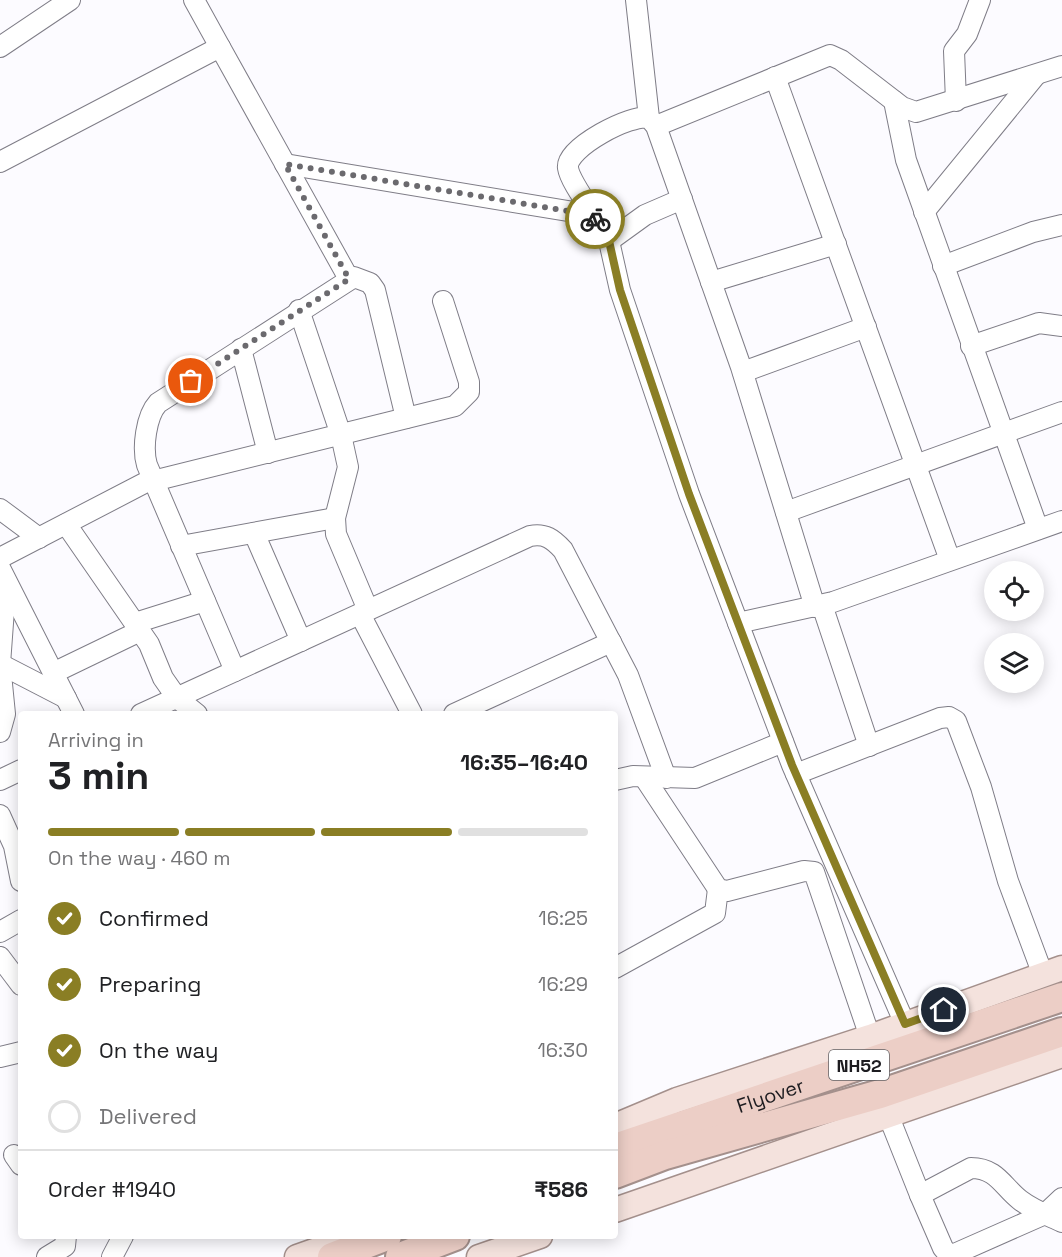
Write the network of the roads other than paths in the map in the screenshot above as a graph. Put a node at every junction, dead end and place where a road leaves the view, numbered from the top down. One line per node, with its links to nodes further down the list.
1 (70, 0): 5 (street)
2 (194, 0): 6 (street)
3 (636, 0): 12 (street)
4 (980, 0): 11 (street)
5 (0, 47)
6 (220, 47): 13 (street); 14 (street)
7 (1062, 66): 8 (street)
8 (1036, 75): 11 (street); 16 (street)
9 (775, 76): 10 (street); 12 (street); 19 (street)
10 (894, 101): 11 (street); 16 (street)
11 (956, 101)
12 (652, 122): 15 (street); 18 (street)
13 (0, 162)
14 (285, 164): 18 (street); 21 (street)
15 (682, 199): 18 (street); 22 (street)
16 (924, 212): 20 (street)
17 (1062, 225): 20 (street)
18 (604, 232): 52 (street)
19 (836, 244): 22 (street); 26 (street)
20 (943, 266): 27 (street)
21 (349, 279): 24 (street); 31 (street)
22 (711, 282): 29 (street)
23 (442, 301): 31 (street)
24 (299, 310): 28 (street); 33 (street)
25 (1062, 326): 27 (street)
26 (866, 327): 29 (street); 35 (street)
27 (971, 346): 32 (street)
28 (241, 349): 34 (street); 36 (street)
29 (743, 372): 38 (street)
30 (1062, 412): 32 (street)
31 (406, 418): 33 (street)
32 (1003, 432): 35 (street); 42 (street)
33 (341, 435): 34 (street); 39 (street)
34 (268, 453): 36 (street)
35 (915, 464): 38 (street); 47 (street)
36 (152, 480): 41 (street); 45 (street)
37 (0, 509): 44 (street)
38 (786, 512): 50 (street)
39 (335, 518): 43 (street); 51 (street)
40 (1062, 521): 42 (street)
41 (66, 524): 44 (street); 53 (street)
42 (1038, 529): 47 (street)
43 (254, 533): 45 (street); 54 (street)
44 (39, 538): 46 (street)
45 (181, 546): 49 (street)
46 (0, 558)
47 (950, 560): 50 (street)
48 (3, 575): 56 (street); 58 (street)
49 (205, 601): 53 (street); 57 (street)
50 (819, 606): 52 (street); 67 (street)
51 (364, 612): 54 (street); 55 (street); 63 (street)
52 (738, 623): 66 (street)
53 (137, 627): 58 (street); 59 (street)
54 (301, 641): 57 (street)
55 (611, 642): 64 (street); 71 (street)
56 (0, 664): 60 (street); 65 (street)
57 (235, 671): 59 (street)
58 (53, 673): 60 (street)
59 (177, 698): 61 (street); 62 (street)
60 (70, 706)
61 (148, 711)
62 (193, 711)
63 (411, 711)
64 (461, 711)
65 (0, 732)
66 (783, 742): 69 (street); 71 (street)
67 (869, 746): 69 (street); 79 (street)
68 (18, 771): 72 (street)
69 (796, 774): 82 (street)
70 (644, 777): 71 (street); 73 (street); 76 (street)
71 (666, 778)
72 (0, 780)
73 (618, 780)
74 (0, 815): 75 (street)
75 (18, 865)
76 (718, 889): 78 (street); 84 (street)
77 (0, 957): 80 (street)
78 (618, 966)
79 (1053, 971): 82 (main road)
80 (18, 981)
81 (1062, 997): 90 (highway, Flyover / NH52)
82 (905, 1024): 84 (main road)
83 (1062, 1032): 88 (highway, NH52)
84 (870, 1037): 89 (main road)
85 (18, 1053): 87 (street)
86 (1062, 1054): 88 (main road)
87 (0, 1058)
88 (884, 1104): 90 (highway, Flyover / NH52); 93 (street); 95 (main road)
89 (618, 1125)
90 (660, 1144): 91 (highway, Flyover / NH52); 92 (highway, Flyover / NH52)
91 (618, 1148)
92 (618, 1172)
93 (920, 1195): 96 (street); 96 (street)
94 (1062, 1198): 96 (street)
95 (618, 1209)
96 (1054, 1218)
97 (66, 1239): 103 (street)
98 (121, 1239): 104 (street)
99 (348, 1239): 105 (main road)
100 (379, 1239): 106 (highway)
101 (447, 1239): 107 (highway)
102 (531, 1239): 108 (main road)
103 (47, 1257)
104 (112, 1257)
105 (297, 1257)
106 (332, 1257)
107 (400, 1257)
108 (479, 1257)

